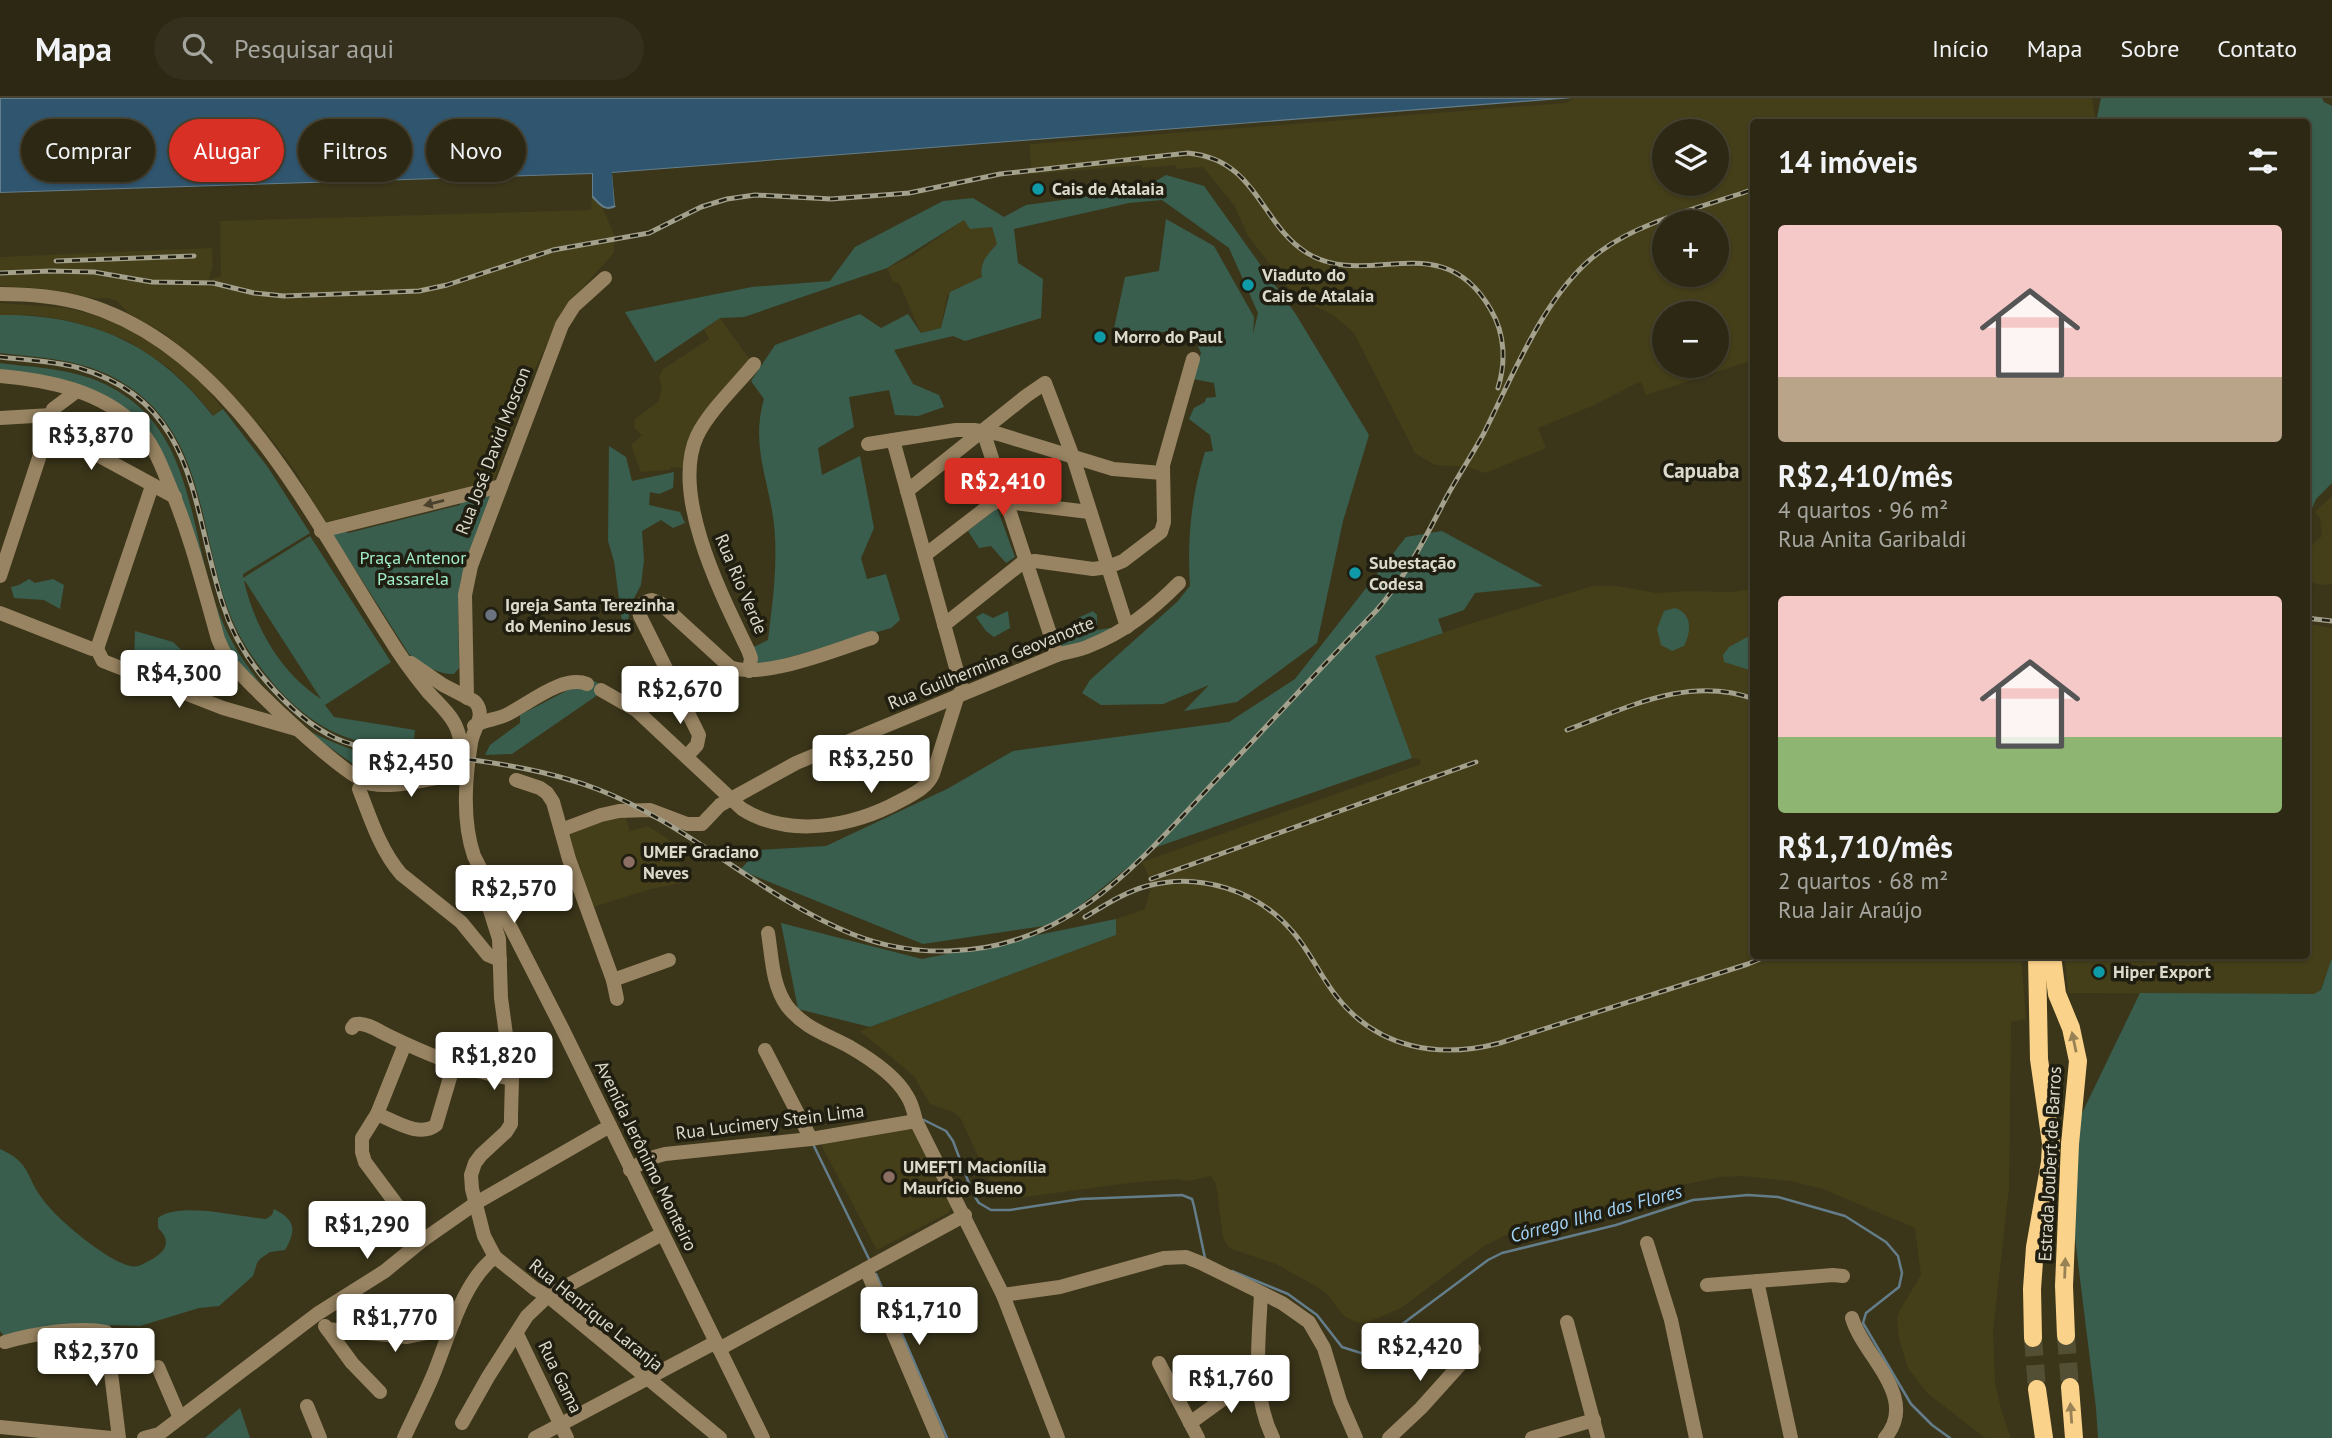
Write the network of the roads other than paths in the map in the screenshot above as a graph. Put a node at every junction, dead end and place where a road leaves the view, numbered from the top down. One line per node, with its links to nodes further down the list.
1 (605, 278): 16 (street, Rua José David Moscon)
2 (0, 294): 21 (street, Avenida Jerônimo Monteiro)
3 (1193, 359): 14 (street)
4 (754, 364): 35 (street, Rua Rio Verde)
5 (0, 376): 6 (street)
6 (34, 380): 7 (street); 8 (street)
7 (77, 391): 8 (street); 18 (street)
8 (50, 417): 9 (street); 15 (street); 25 (street)
9 (0, 418)
10 (982, 431): 11 (street); 13 (street); 13 (street); 17 (street); 19 (street)
11 (893, 440): 12 (street); 17 (street)
12 (868, 444)
13 (1073, 457): 14 (street); 20 (street)
14 (1162, 473): 24 (street)
15 (152, 486): 18 (street); 31 (street)
16 (501, 486): 21 (street, one-way to 21); 34 (street, Rua José David Moscon)
17 (907, 491): 22 (street)
18 (175, 497): 42 (street)
19 (1006, 501): 20 (street); 22 (street); 23 (street)
20 (1089, 512): 24 (street)
21 (321, 531): 32 (street, Avenida Jerônimo Monteiro)
22 (925, 555): 28 (street)
23 (1026, 561): 24 (street); 28 (street); 33 (street)
24 (1108, 567): 29 (street)
25 (0, 576)
26 (1179, 583): 29 (street, Rua Guilhermina Geovanotte)
27 (0, 613): 31 (street)
28 (944, 625): 37 (street)
29 (1127, 627): 33 (street, Rua Guilhermina Geovanotte)
30 (872, 638): 35 (street)
31 (97, 649): 42 (street)
32 (397, 650): 36 (street, Avenida Jerônimo Monteiro); 40 (street, Avenida Jerônimo Monteiro)
33 (1057, 655): 37 (street, Rua Guilhermina Geovanotte)
34 (467, 665): 36 (street); 38 (street, Rua José David Moscon)
35 (749, 671): 43 (street)
36 (424, 672): 38 (street, Avenida Jerônimo Monteiro)
37 (961, 694): 47 (street, Rua Guilhermina Geovanotte); 47 (street)
38 (472, 701): 39 (street); 40 (street); 41 (street)
39 (514, 709): 41 (street); 43 (street)
40 (454, 723): 41 (street); 44 (street, Avenida Jerônimo Monteiro)
41 (477, 723): 44 (street, Avenida Jerônimo Monteiro)
42 (299, 730): 46 (street)
43 (687, 756): 47 (street)
44 (467, 772): 46 (street); 49 (street, Avenida Jerônimo Monteiro)
45 (516, 780): 48 (street)
46 (363, 781): 53 (street)
47 (731, 800): 48 (street, Rua Guilhermina Geovanotte)
48 (561, 830): 55 (street)
49 (488, 887): 53 (street, Rua Henrique Laranja); 64 (street, Avenida Jerônimo Monteiro)
50 (768, 933): 63 (street)
51 (2037, 959): 88 (main road, Estrada Joubert de Barros)
52 (2052, 959): 87 (main road, Estrada Joubert de Barros, one-way to 52)
53 (500, 960): 61 (street, Rua Henrique Laranja)
54 (669, 960): 55 (street)
55 (613, 980): 56 (street)
56 (617, 999)
57 (352, 1028): 58 (street)
58 (405, 1044): 60 (street); 62 (street)
59 (765, 1049): 65 (street)
60 (454, 1064): 61 (street); 62 (street)
61 (512, 1079): 68 (street, Rua Henrique Laranja)
62 (377, 1114): 71 (street)
63 (916, 1121): 65 (street, Rua Lucimery Stein Lima); 69 (street)
64 (610, 1126): 66 (street, Avenida Jerônimo Monteiro); 68 (street)
65 (811, 1139): 66 (street, Rua Lucimery Stein Lima)
66 (631, 1170): 70 (street, Avenida Jerônimo Monteiro)
67 (396, 1196): 71 (street)
68 (476, 1203): 71 (street); 73 (street, Rua Henrique Laranja)
69 (965, 1215): 74 (street); 79 (street)
70 (662, 1234): 80 (street); 90 (street, Avenida Jerônimo Monteiro)
71 (426, 1238): 81 (street)
72 (1647, 1243): 123 (street)
73 (495, 1258): 80 (street, Rua Henrique Laranja); 83 (street)
74 (866, 1269): 90 (street); 115 (street)
75 (1843, 1276): 76 (street)
76 (1757, 1281): 77 (street); 124 (street)
77 (1707, 1285)
78 (1261, 1293): 79 (street); 95 (street); 119 (street)
79 (1003, 1295): 116 (street)
80 (548, 1296): 86 (street); 94 (street, Rua Henrique Laranja)
81 (317, 1314): 85 (street); 100 (street)
82 (1852, 1318): 125 (street)
83 (454, 1321): 85 (street); 111 (street)
84 (1567, 1322): 101 (street)
85 (327, 1329): 98 (street)
86 (517, 1334): 102 (street); 105 (street, Rua Gama)
87 (2066, 1336)
88 (2033, 1338)
89 (5, 1342): 108 (street)
90 (717, 1345): 94 (street); 114 (street, Avenida Jerônimo Monteiro)
91 (1474, 1349): 120 (street)
92 (1159, 1363): 103 (street)
93 (158, 1367): 100 (street)
94 (645, 1378): 105 (street); 113 (street, Rua Henrique Laranja)
95 (1258, 1382): 103 (street); 118 (street)
96 (2070, 1387): 127 (main road, one-way to 96)
97 (2037, 1390): 126 (main road)
98 (380, 1392)
99 (307, 1406): 110 (street)
100 (180, 1418): 109 (street)
101 (1594, 1420): 121 (street); 122 (street)
102 (462, 1423)
103 (1190, 1423): 117 (street)
104 (0, 1427): 106 (street)
105 (564, 1431): 112 (street)
106 (49, 1435): 107 (street)
107 (111, 1438)
108 (119, 1438)
109 (144, 1438)
110 (320, 1438)
111 (404, 1438)
112 (536, 1438)
113 (720, 1438)
114 (763, 1438)
115 (938, 1438)
116 (1058, 1438)
117 (1198, 1438)
118 (1273, 1438)
119 (1356, 1438)
120 (1389, 1438)
121 (1532, 1438)
122 (1598, 1438)
123 (1696, 1438)
124 (1791, 1438)
125 (1885, 1438)
126 (2045, 1438)
127 (2074, 1438)

